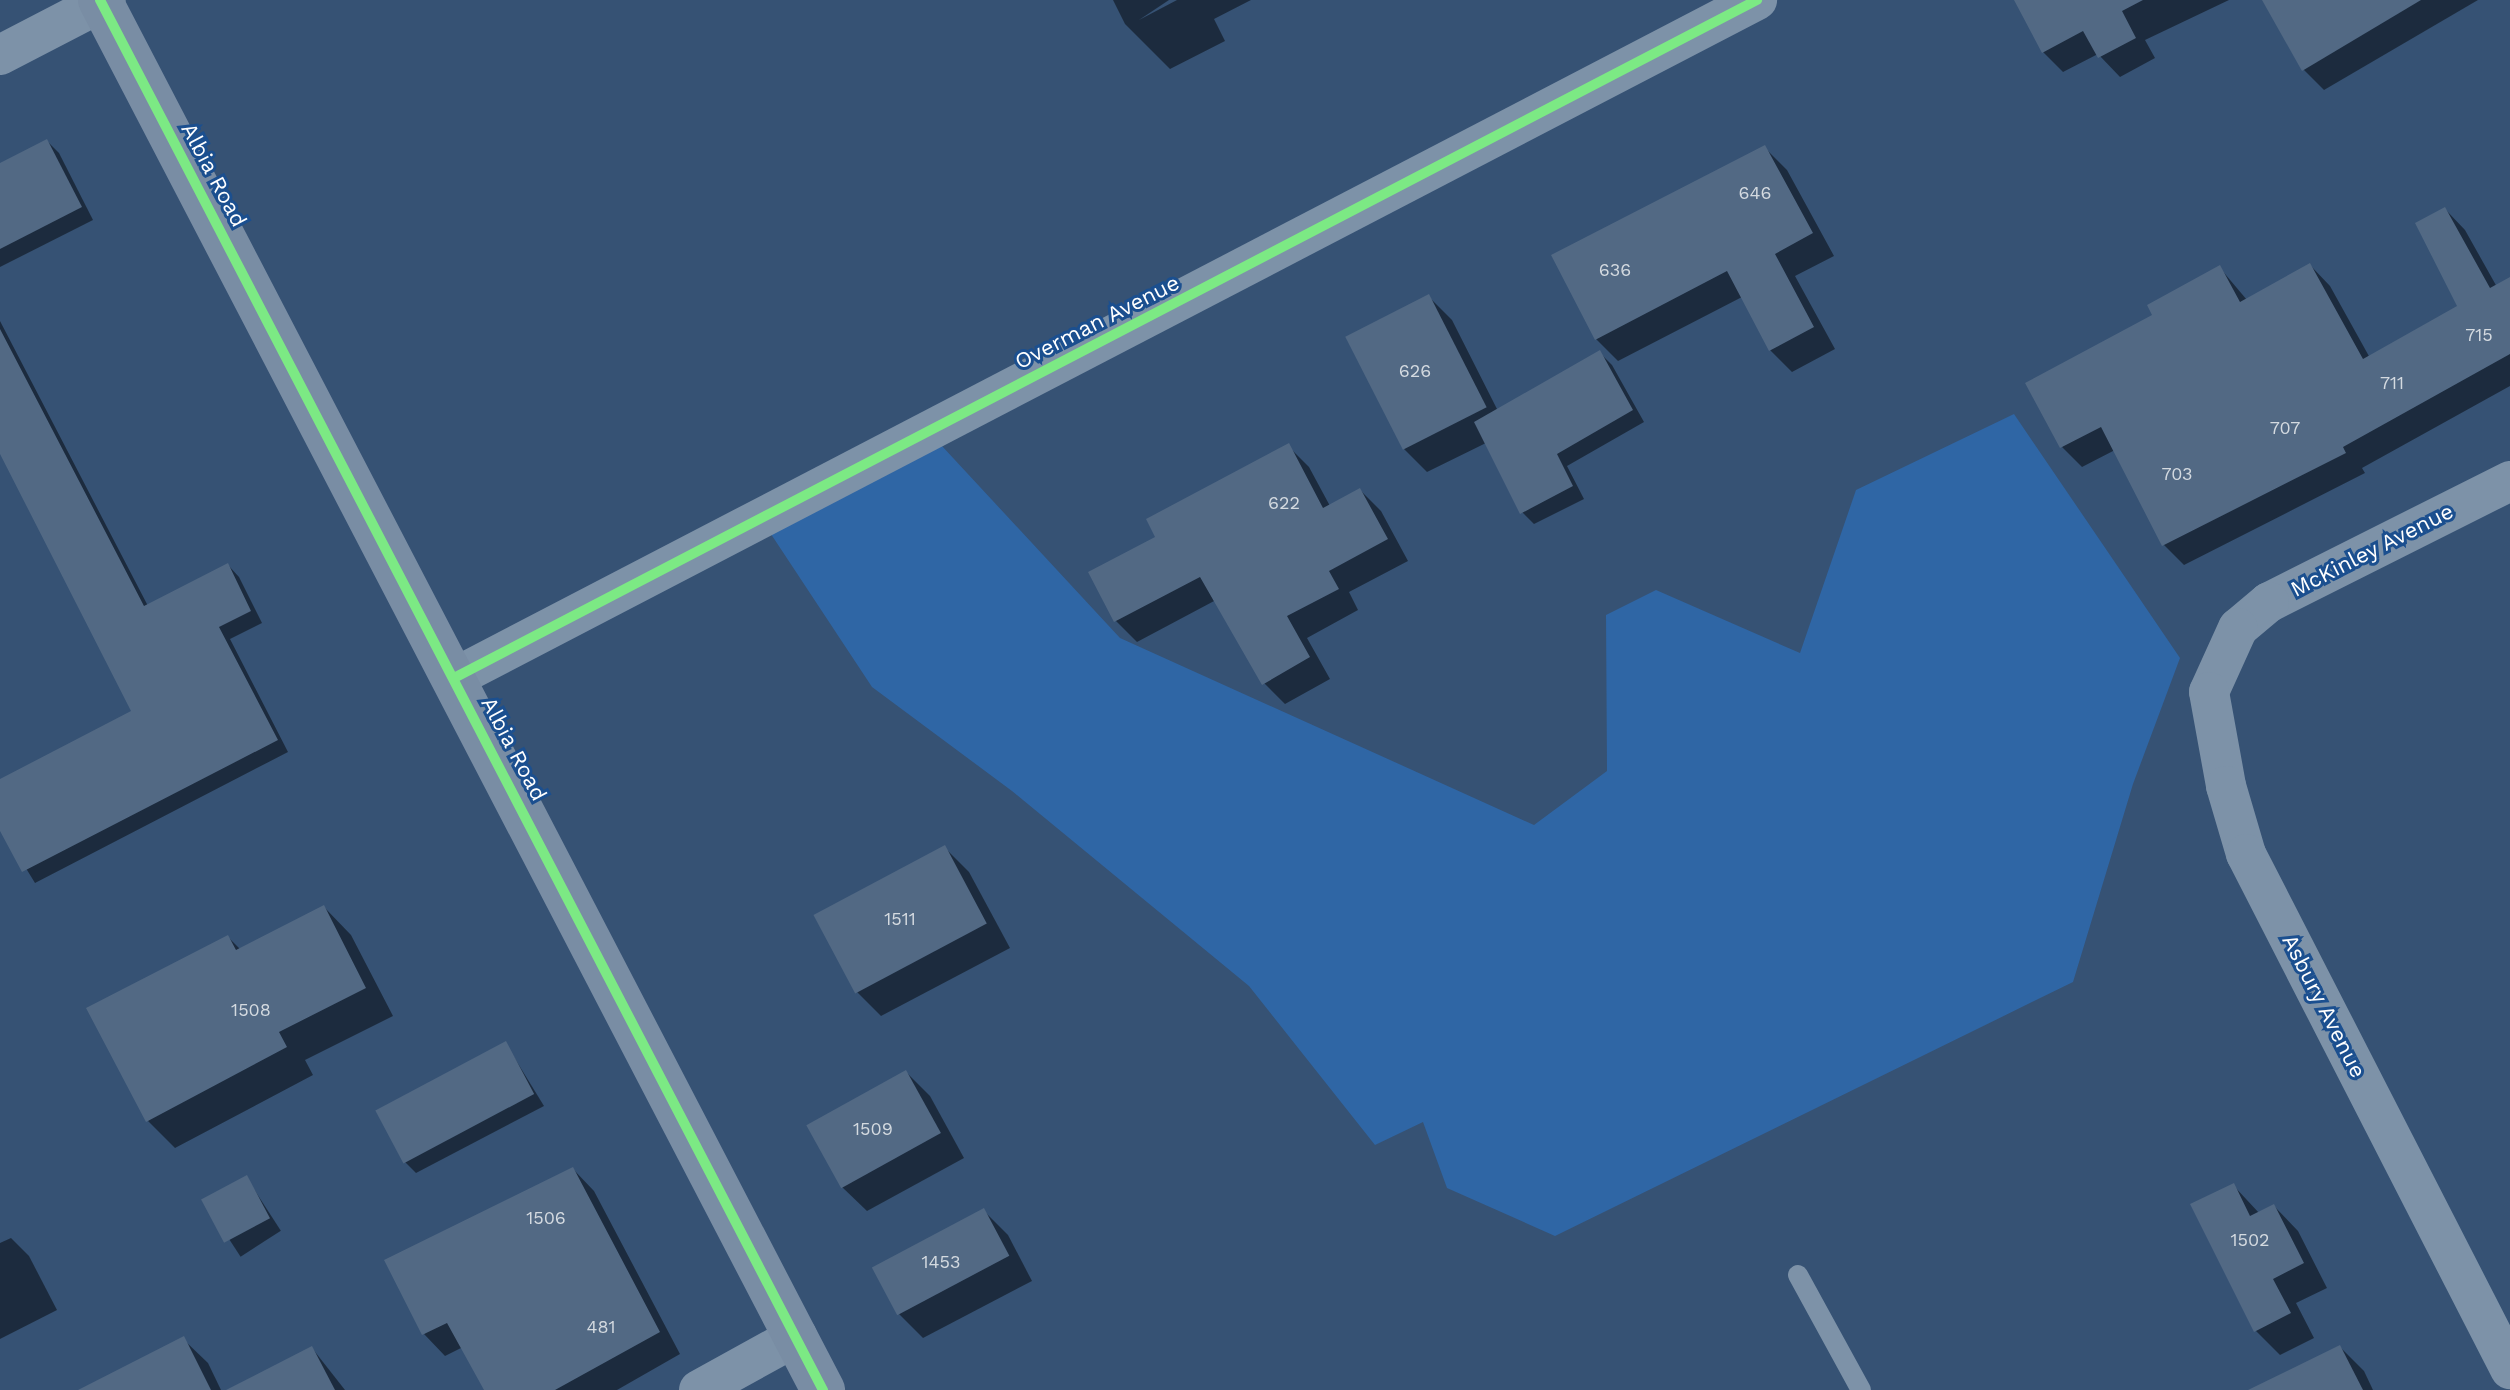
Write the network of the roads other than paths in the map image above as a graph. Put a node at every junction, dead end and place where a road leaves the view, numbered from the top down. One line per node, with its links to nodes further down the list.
1 (1757, 0): 6 (street, Overman Avenue)
2 (103, 1): 3 (street); 6 (street, Albia Road)
3 (0, 55)
4 (2510, 481): 5 (street, McKinley Avenue)
5 (2238, 628): 8 (street, Asbury Avenue)
6 (454, 678): 9 (street, Albia Road)
7 (1798, 1275): 13 (lane)
8 (2500, 1323): 10 (street, Asbury Avenue)
9 (797, 1336): 11 (street); 12 (street, Albia Road)
10 (2510, 1369)
11 (699, 1390)
12 (823, 1390)
13 (1861, 1390)

